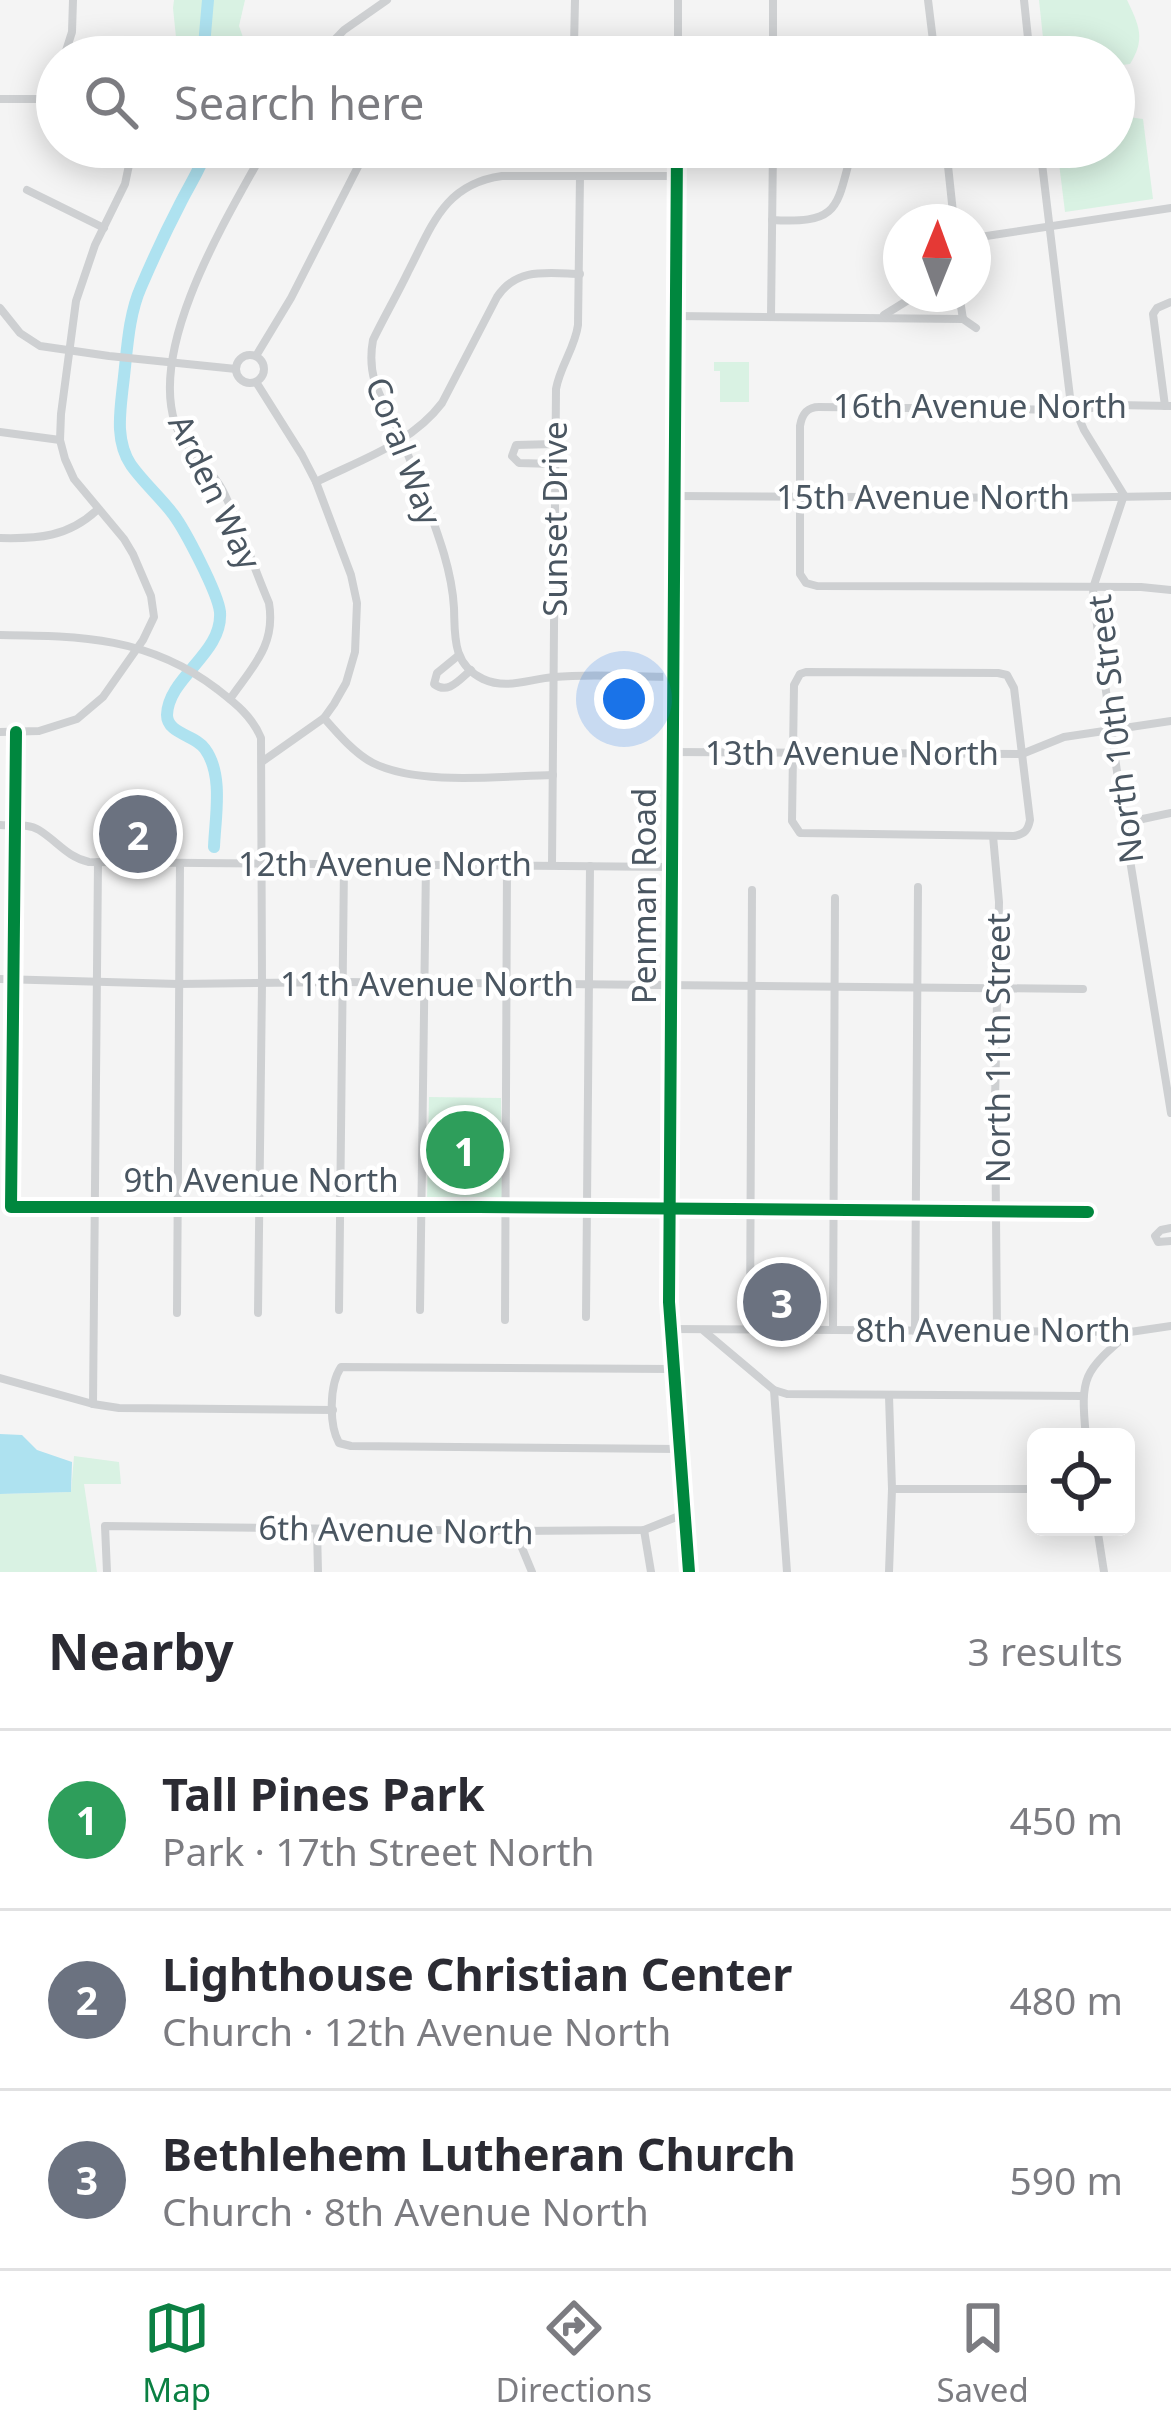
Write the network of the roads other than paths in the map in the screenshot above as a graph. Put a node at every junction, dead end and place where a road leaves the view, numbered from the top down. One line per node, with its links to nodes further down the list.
1 (73, 0): 8 (street)
2 (387, 0): 9 (street)
3 (574, 0): 10 (street)
4 (678, 0): 11 (street)
5 (773, 0): 12 (street)
6 (928, 0): 13 (street)
7 (1024, 0): 14 (street)
8 (71, 36)
9 (338, 36)
10 (574, 36)
11 (678, 36)
12 (773, 36)
13 (932, 36)
14 (1028, 36)
15 (0, 99): 16 (street)
16 (36, 99)
17 (129, 168): 32 (street)
18 (255, 168): 46 (street, Arden Way)
19 (357, 168): 45 (street)
20 (677, 168): 26 (street, Penman Road)
21 (772, 168): 30 (street)
22 (847, 168): 30 (street)
23 (948, 168): 28 (street)
24 (1042, 168): 31 (street)
25 (580, 176): 26 (street, Coral Way); 34 (street, Sunset Drive); 53 (street, Coral Way)
26 (677, 176): 39 (street, Penman Road)
27 (27, 190): 32 (street)
28 (952, 204)
29 (1171, 208): 31 (street)
30 (772, 220): 40 (street)
31 (1049, 227): 33 (street); 50 (street)
32 (104, 228): 44 (street)
33 (991, 235)
34 (580, 274): 53 (street); 54 (street, Sunset Drive)
35 (1171, 302): 49 (street)
36 (0, 308): 44 (street)
37 (889, 312): 41 (street)
38 (962, 312): 42 (street)
39 (676, 316): 40 (street); 58 (street, Penman Road)
40 (771, 317): 41 (street)
41 (879, 318): 42 (street)
42 (963, 319): 43 (street)
43 (976, 328)
44 (69, 351): 46 (street); 52 (street)
45 (256, 356): 47 (street); 48 (street)
46 (173, 363): 47 (street); 71 (street, Arden Way)
47 (236, 369): 48 (street)
48 (256, 382): 56 (street)
49 (1168, 406): 50 (street, 16th Avenue North)
50 (1075, 410): 57 (street); 60 (street, 16th Avenue North)
51 (0, 432): 52 (street)
52 (60, 440): 61 (street)
53 (402, 440): 56 (street); 67 (street, Coral Way)
54 (555, 444): 55 (street, Sunset Drive); 55 (street)
55 (555, 464): 69 (street, Sunset Drive)
56 (316, 482): 72 (street)
57 (1124, 495): 59 (street, 15th Avenue North); 60 (street, 15th Avenue North); 63 (street, North 10th Street)
58 (674, 496): 60 (street, 15th Avenue North); 70 (street, Penman Road)
59 (1171, 496)
60 (800, 497): 63 (street, 16th Avenue North)
61 (98, 510): 62 (street); 66 (street)
62 (0, 538)
63 (1094, 588): 64 (street); 74 (street, North 10th Street)
64 (1171, 590)
65 (0, 635): 66 (street)
66 (136, 648): 71 (street); 76 (street)
67 (459, 655): 68 (street); 68 (street)
68 (471, 670): 69 (street)
69 (554, 676): 70 (street); 81 (street, Sunset Drive)
70 (673, 677): 77 (street, Penman Road)
71 (230, 699): 80 (street)
72 (324, 718): 80 (street); 81 (street)
73 (1171, 721): 74 (street, 13th Avenue North)
74 (1112, 730): 79 (street, 13th Avenue North); 84 (street, North 10th Street)
75 (0, 732): 76 (street)
76 (16, 732): 86 (street)
77 (672, 752): 78 (street, 13th Avenue North); 97 (street, Penman Road)
78 (794, 753): 79 (street, 13th Avenue North); 79 (street); 87 (street)
79 (1022, 754): 87 (street)
80 (262, 762): 91 (street)
81 (553, 776): 95 (street, Sunset Drive)
82 (148, 796): 89 (street)
83 (1171, 813): 84 (street)
84 (1124, 823): 116 (street, North 10th Street)
85 (0, 826): 86 (street)
86 (15, 826): 88 (street); 102 (street)
87 (993, 836): 114 (street, North 11th Street)
88 (98, 862): 89 (street, 12th Avenue North); 103 (street)
89 (130, 862): 90 (street, 12th Avenue North)
90 (180, 863): 91 (street, 12th Avenue North); 105 (street)
91 (262, 863): 92 (street, 12th Avenue North); 106 (street)
92 (344, 864): 93 (street, 12th Avenue North); 104 (street)
93 (426, 864): 94 (street, 12th Avenue North); 107 (street)
94 (507, 866): 95 (street, 12th Avenue North); 108 (street)
95 (552, 866): 96 (street, 12th Avenue North)
96 (590, 866): 97 (street, 12th Avenue North); 109 (street)
97 (671, 867): 110 (street, Penman Road)
98 (918, 887): 112 (street)
99 (752, 890): 111 (street)
100 (835, 898): 113 (street)
101 (0, 980): 102 (street, 11th Avenue North)
102 (14, 980): 103 (street, 11th Avenue North); 117 (street, 9th Avenue North)
103 (97, 982): 105 (street, 11th Avenue North); 117 (street)
104 (342, 982): 106 (street, 11th Avenue North); 107 (street, 11th Avenue North); 118 (street)
105 (178, 983): 106 (street, 11th Avenue North); 120 (street)
106 (262, 983): 121 (street)
107 (425, 984): 108 (street, 11th Avenue North); 119 (street)
108 (506, 984): 109 (street, 11th Avenue North); 122 (street)
109 (589, 985): 110 (street, 11th Avenue North); 123 (street)
110 (670, 985): 111 (street, 11th Avenue North); 124 (street, Penman Road)
111 (752, 986): 113 (street, 11th Avenue North); 125 (street)
112 (916, 986): 113 (street, 11th Avenue North); 114 (street, 11th Avenue North); 127 (street)
113 (834, 987): 126 (street)
114 (997, 988): 115 (street, 11th Avenue North); 128 (street, North 11th Street)
115 (1083, 989)
116 (1171, 1113)
117 (95, 1207): 120 (street, 9th Avenue North); 151 (street)
118 (340, 1207): 119 (street, 9th Avenue North); 121 (street, 9th Avenue North); 132 (street)
119 (423, 1207): 122 (street, 9th Avenue North); 133 (street)
120 (177, 1208): 121 (street, 9th Avenue North); 134 (street)
121 (259, 1208): 135 (street)
122 (505, 1208): 123 (street, 9th Avenue North); 137 (street)
123 (586, 1208): 124 (street, 9th Avenue North); 136 (street)
124 (669, 1208): 125 (street, 9th Avenue North); 139 (street, Penman Road)
125 (752, 1210): 126 (street, 9th Avenue North); 141 (street)
126 (833, 1210): 127 (street, 9th Avenue North); 142 (street)
127 (915, 1211): 128 (street, 9th Avenue North); 143 (street)
128 (998, 1211): 129 (street, 9th Avenue North); 144 (street, North 11th Street)
129 (1088, 1212)
130 (1171, 1228): 131 (street)
131 (1171, 1241)
132 (339, 1310)
133 (420, 1310)
134 (177, 1313)
135 (258, 1313)
136 (586, 1317)
137 (505, 1320)
138 (1171, 1326): 145 (street, 8th Avenue North)
139 (670, 1329): 140 (street, 8th Avenue North); 146 (street, Penman Road)
140 (702, 1329): 141 (street, 8th Avenue North); 148 (street)
141 (750, 1329): 142 (street, 8th Avenue North)
142 (833, 1330): 143 (street, 8th Avenue North)
143 (914, 1330): 144 (street, 8th Avenue North)
144 (997, 1331): 145 (street, 8th Avenue North)
145 (1130, 1332): 150 (street)
146 (672, 1369): 152 (street); 154 (street, Penman Road)
147 (0, 1378): 151 (street)
148 (774, 1390): 149 (street); 167 (street)
149 (889, 1396): 150 (street); 155 (street)
150 (1082, 1396): 153 (street)
151 (93, 1404): 152 (street)
152 (333, 1410): 154 (street)
153 (1085, 1428)
154 (679, 1449): 157 (street, Penman Road)
155 (892, 1489): 156 (street); 168 (street)
156 (1027, 1490)
157 (684, 1514): 159 (street, 6th Avenue North); 166 (street, Penman Road)
158 (317, 1529): 160 (street, 6th Avenue North); 162 (street, 6th Avenue North); 163 (street)
159 (644, 1530): 160 (street, 6th Avenue North); 165 (street)
160 (515, 1531): 164 (street)
161 (1098, 1536): 169 (street)
162 (107, 1572)
163 (318, 1572)
164 (532, 1572)
165 (651, 1572)
166 (689, 1572)
167 (787, 1572)
168 (889, 1572)
169 (1103, 1572)

